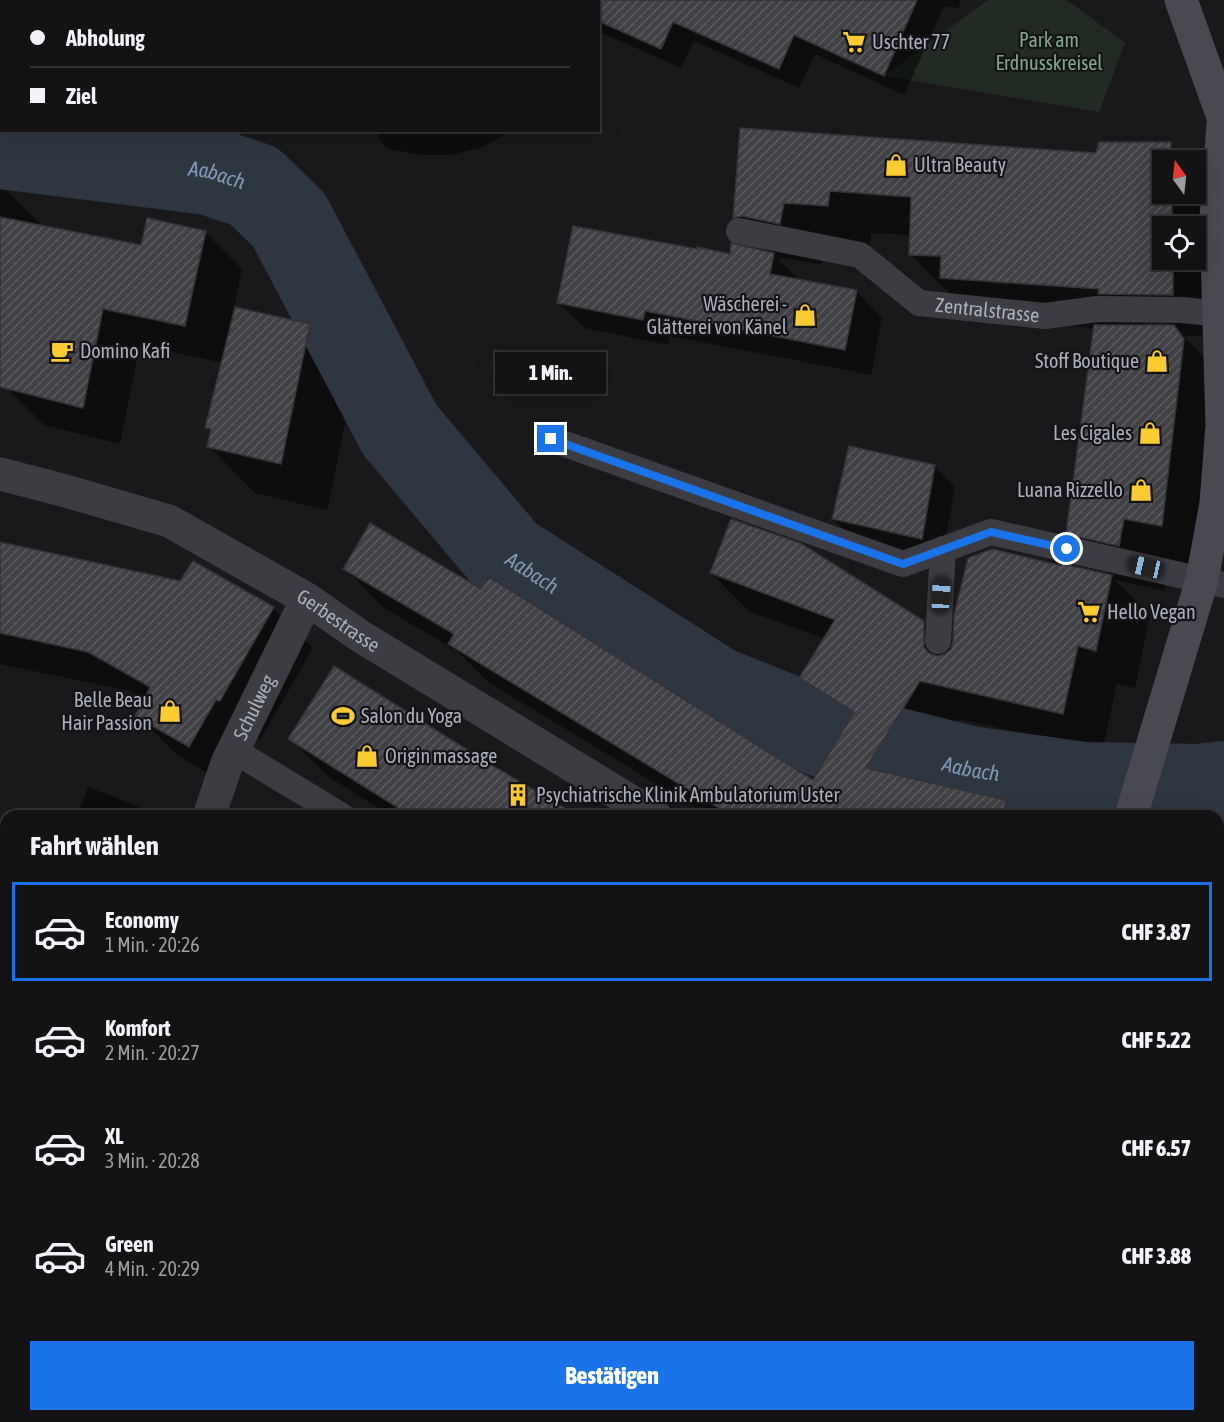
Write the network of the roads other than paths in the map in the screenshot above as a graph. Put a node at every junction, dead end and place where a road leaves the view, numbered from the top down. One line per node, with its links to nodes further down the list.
1 (1181, 0): 2 (main road)
2 (1223, 114): 4 (main road)
3 (739, 231): 4 (lane, Zentralstrasse)
4 (1222, 314): 8 (main road)
5 (551, 439): 7 (lane)
6 (0, 474): 9 (street, Gerbestrasse)
7 (943, 549): 8 (lane); 10 (lane)
8 (1213, 583): 15 (main road)
9 (307, 600): 11 (street, Schulweg); 14 (street, Gerbestrasse)
10 (938, 641)
11 (233, 750): 12 (street, Schulweg); 13 (lane)
12 (211, 810)
13 (332, 810)
14 (645, 810)
15 (1133, 810)

